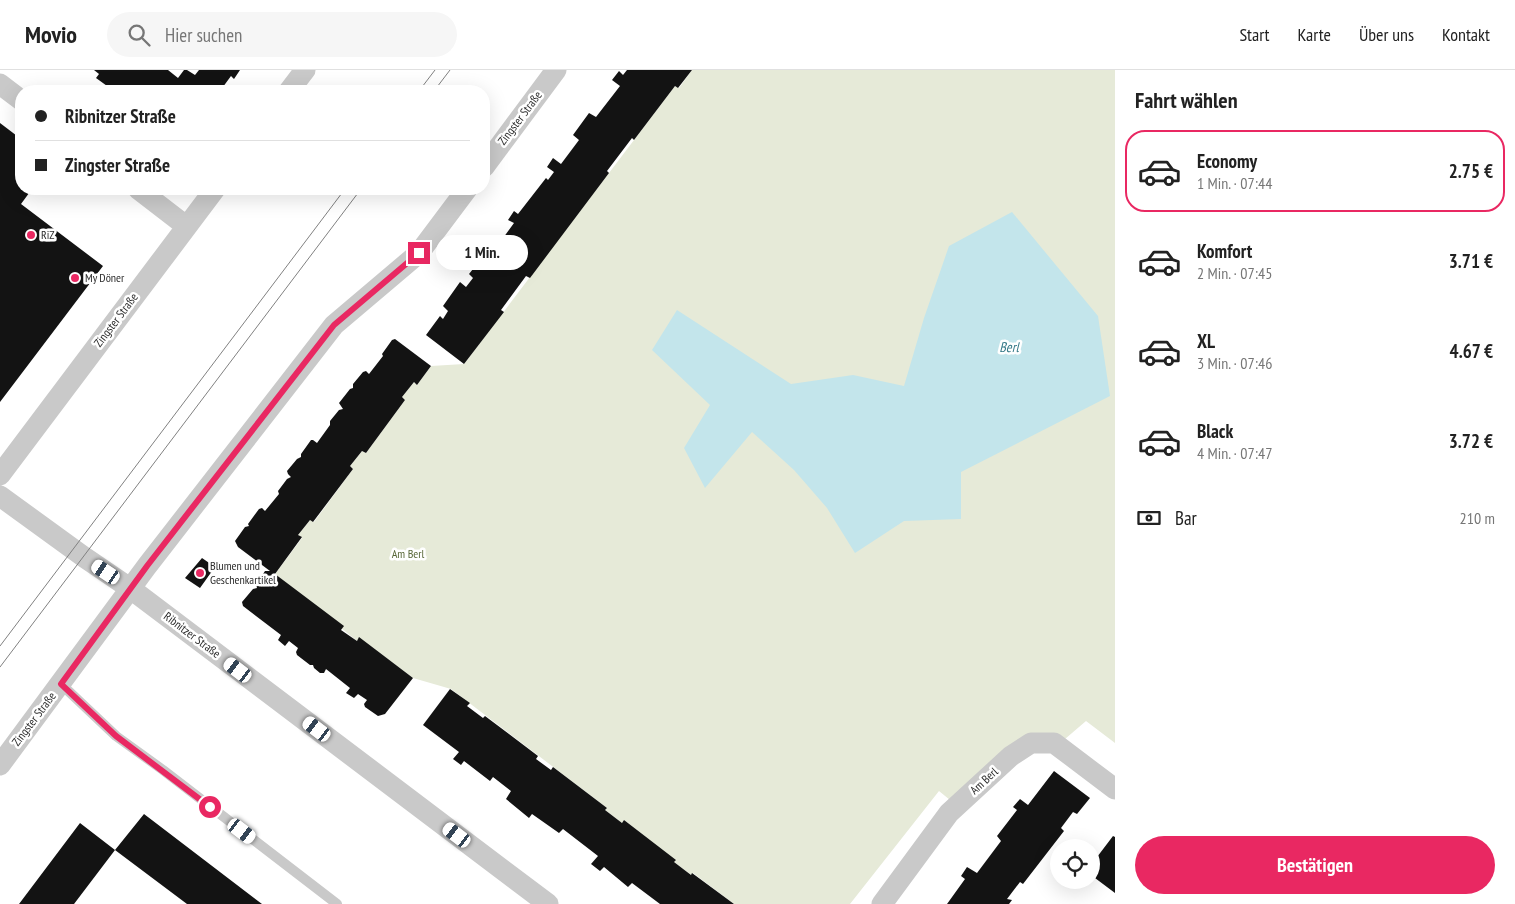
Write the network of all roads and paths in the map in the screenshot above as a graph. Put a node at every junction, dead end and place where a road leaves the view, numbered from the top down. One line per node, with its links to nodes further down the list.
1 (305, 70): 4 (street)
2 (556, 70): 6 (street, Zingster Straße)
3 (0, 84): 5 (street)
4 (294, 85)
5 (15, 95)
6 (490, 159)
7 (146, 195): 10 (street)
8 (210, 195): 10 (street, Zingster Straße)
9 (462, 195): 13 (street, Zingster Straße)
10 (186, 226): 11 (street, Zingster Straße)
11 (0, 475)
12 (0, 496): 13 (street, Ribnitzer Straße)
13 (131, 588): 14 (street, Zingster Straße); 18 (street, Ribnitzer Straße)
14 (61, 684): 15 (street, Zingster Straße); 17 (lane)
15 (0, 765)
16 (1115, 789): 19 (street, Am Berl)
17 (337, 904)
18 (548, 904)
19 (882, 904)

